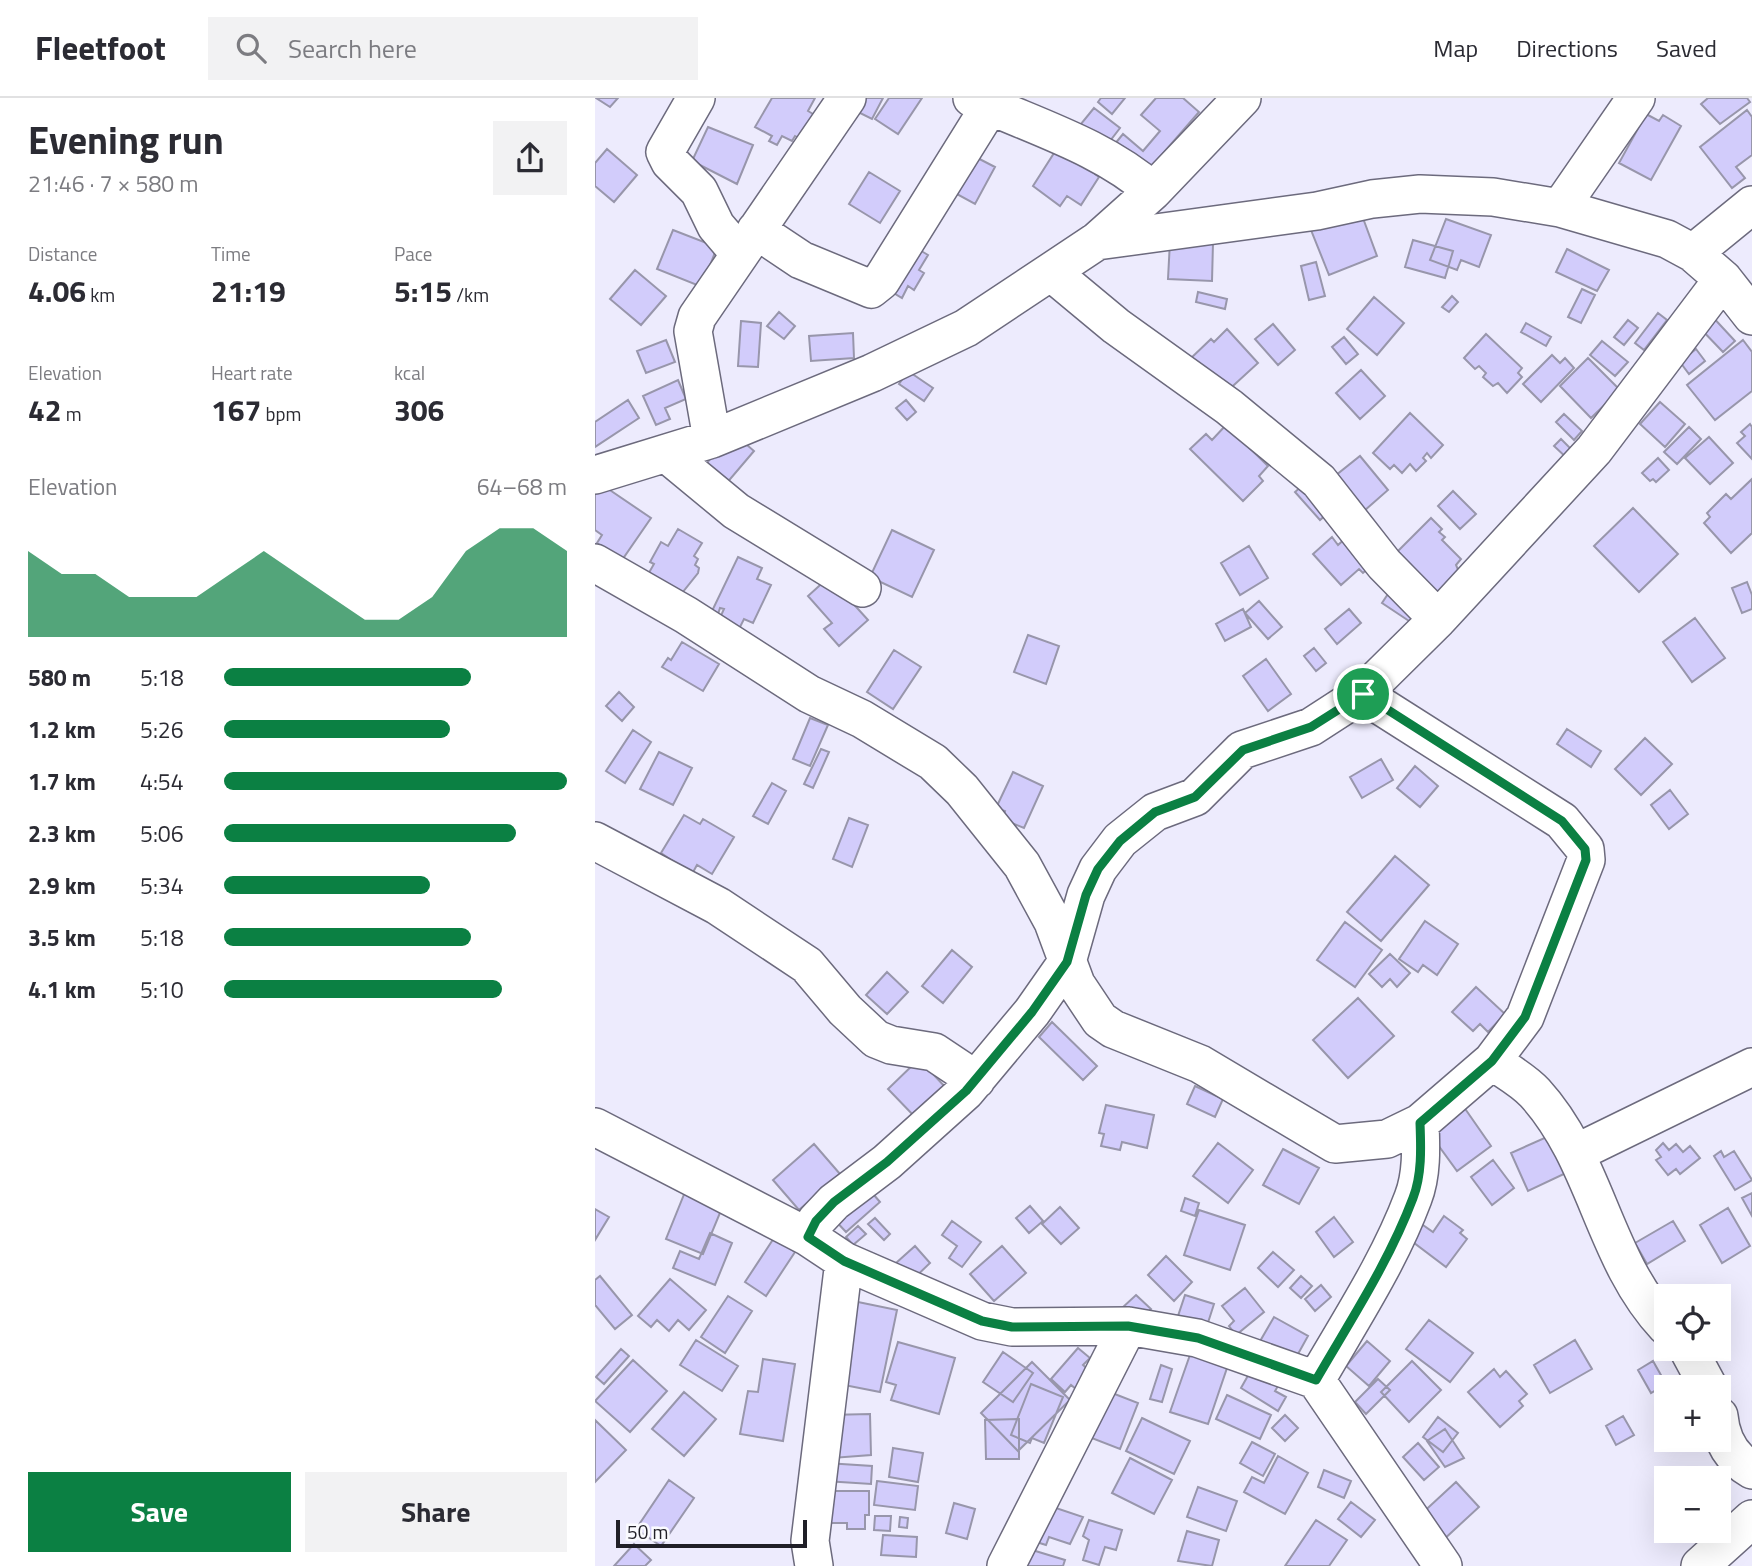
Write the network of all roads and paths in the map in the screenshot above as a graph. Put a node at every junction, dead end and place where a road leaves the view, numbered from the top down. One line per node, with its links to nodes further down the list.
1 (847, 98): 10 (street)
2 (1242, 98): 6 (street)
3 (1636, 98): 8 (street)
4 (688, 101): 10 (street)
5 (981, 102): 6 (street); 10 (street)
6 (1153, 191): 9 (street)
7 (1752, 205): 11 (street)
8 (1560, 208): 9 (street); 11 (street)
9 (1097, 241): 12 (street)
10 (748, 242): 15 (street)
11 (1693, 253): 13 (street)
12 (1051, 272): 15 (street); 20 (street)
13 (1723, 279): 14 (street); 20 (street)
14 (1752, 316)
15 (712, 439): 16 (street)
16 (667, 454): 17 (street); 19 (street)
17 (595, 475)
18 (595, 563): 23 (street)
19 (862, 588)
20 (1438, 619): 21 (street)
21 (1363, 694): 23 (street); 24 (street)
22 (595, 841): 26 (street)
23 (1067, 962): 26 (street); 27 (street)
24 (1492, 1061): 27 (street); 29 (street)
25 (1752, 1067): 29 (street)
26 (976, 1080): 30 (street)
27 (1420, 1123): 34 (street)
28 (595, 1127): 30 (street)
29 (1576, 1153): 32 (street)
30 (808, 1237): 31 (street)
31 (844, 1261): 33 (street); 38 (street)
32 (1654, 1313)
33 (1128, 1326): 34 (street); 39 (street)
34 (1316, 1380): 40 (street)
35 (1731, 1452): 36 (street)
36 (1752, 1470)
37 (1752, 1519): 41 (street)
38 (814, 1566)
39 (1006, 1566)
40 (1443, 1566)
41 (1700, 1566)

